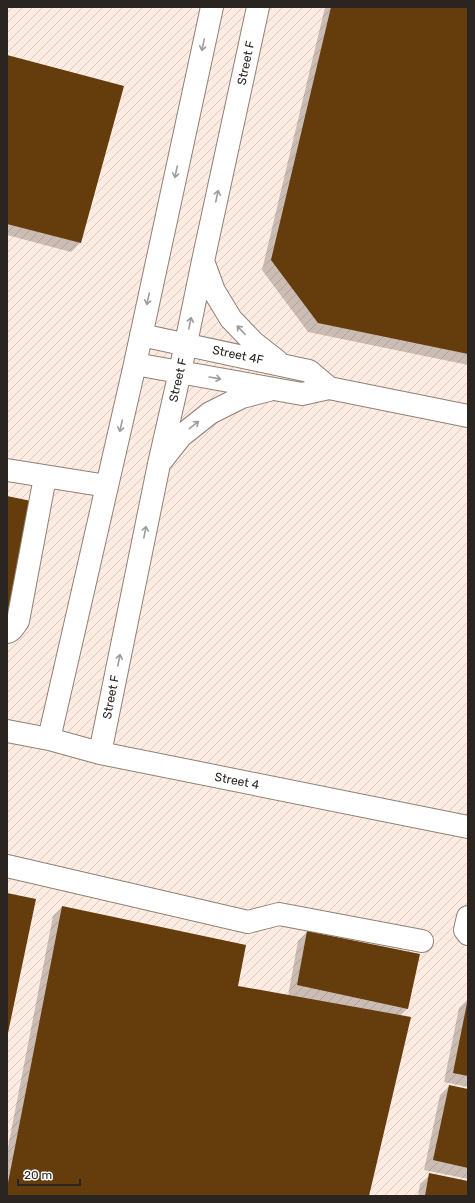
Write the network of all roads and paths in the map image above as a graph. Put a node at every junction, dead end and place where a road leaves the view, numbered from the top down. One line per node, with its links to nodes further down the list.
1 (212, 7): 4 (street, one-way to 4)
2 (258, 7): 3 (street, Street F, one-way to 2)
3 (203, 261): 5 (street, Street F, one-way to 3); 7 (street, one-way to 3)
4 (141, 335): 5 (street, Street 4F); 6 (street)
5 (186, 344): 7 (street, Street 4F); 8 (street, Street F)
6 (135, 364): 8 (street, Street 4F); 15 (street, one-way to 15)
7 (281, 365): 10 (street, Street 4F)
8 (180, 372): 9 (street, Street 4F, one-way to 9); 12 (street, Street F)
9 (277, 388): 10 (street, Street 4F); 12 (street, one-way to 9)
10 (330, 388): 11 (street, Street 4F)
11 (468, 416)
12 (158, 464): 19 (street, Street F, one-way to 12)
13 (7, 470): 14 (street)
14 (45, 477): 15 (street); 16 (street)
15 (107, 486): 18 (street)
16 (7, 632)
17 (7, 731): 18 (street, Street 4)
18 (49, 739): 19 (street, Street 4)
19 (100, 753): 20 (street, Street 4)
20 (468, 827)
21 (7, 866): 24 (street)
22 (468, 917): 23 (street)
23 (468, 934)
24 (422, 941)

